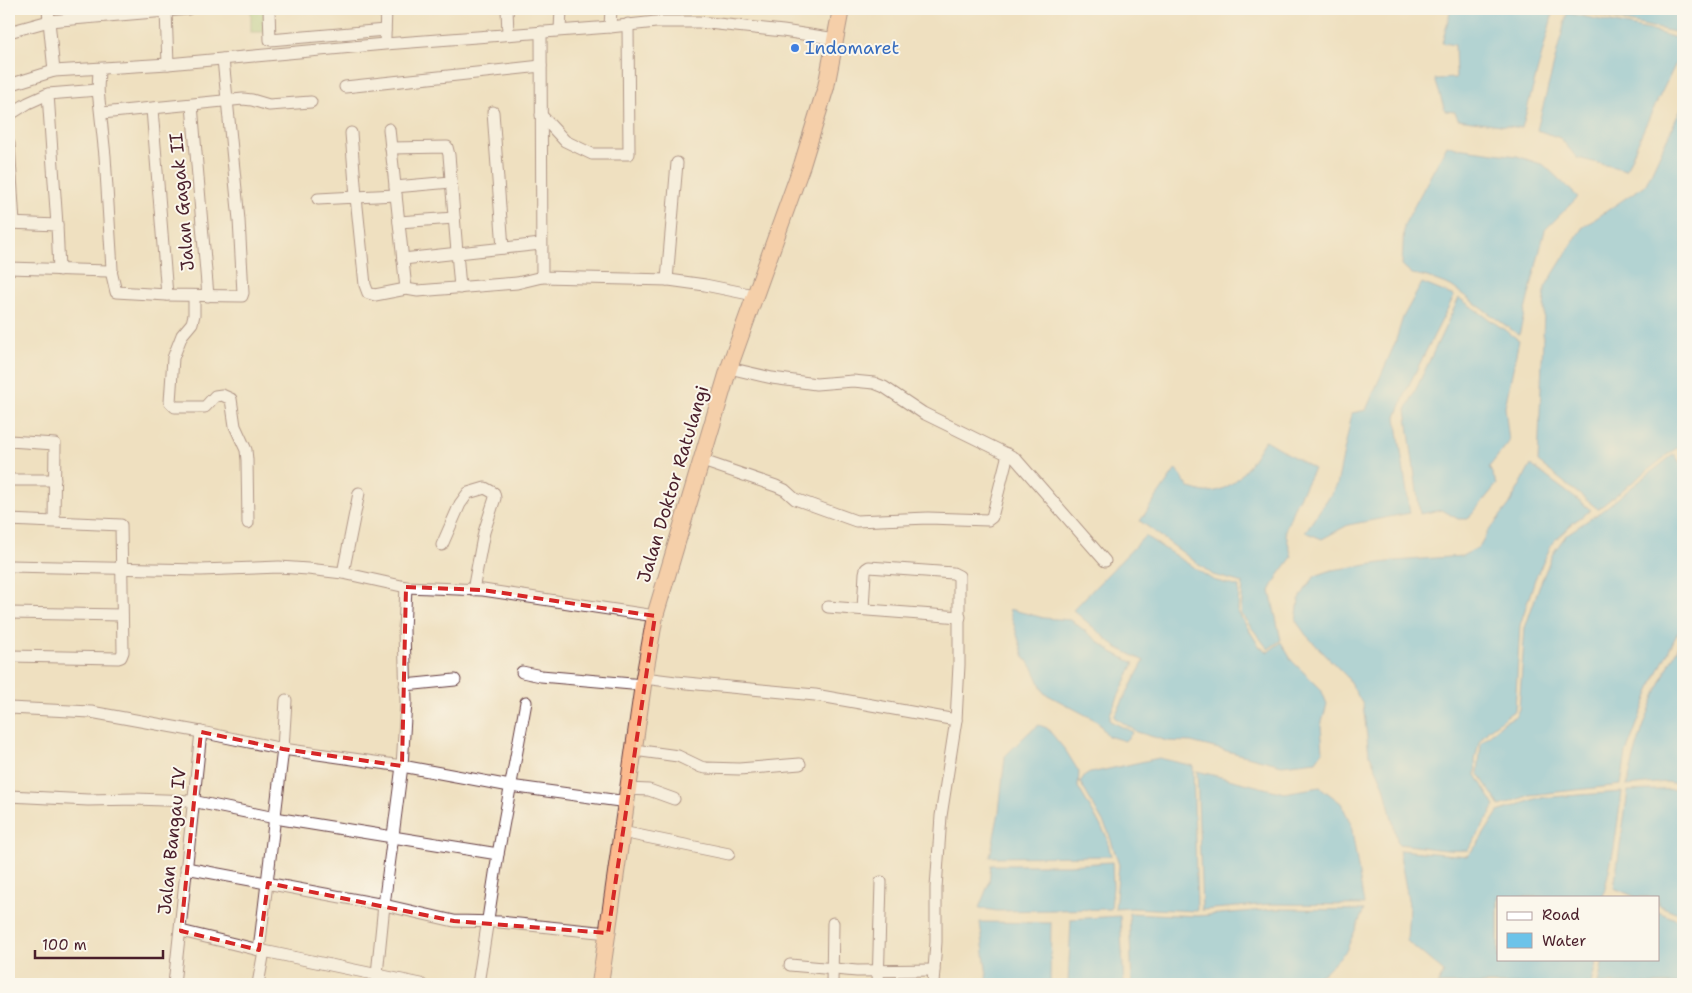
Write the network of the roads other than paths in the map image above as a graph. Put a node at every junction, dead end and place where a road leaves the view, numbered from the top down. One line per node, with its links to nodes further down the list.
1 (48, 9): 11 (street)
2 (188, 9): 9 (street)
3 (269, 9): 20 (street)
4 (386, 9): 14 (street)
5 (507, 9): 18 (street)
6 (561, 9): 15 (street)
7 (611, 9): 13 (street)
8 (841, 9): 19 (highway, Jalan Doktor Ratulangi)
9 (169, 10): 10 (street); 24 (street)
10 (127, 12): 11 (street)
11 (49, 21): 16 (street); 27 (street)
12 (628, 24): 13 (street); 19 (street); 38 (street)
13 (610, 27): 15 (street)
14 (385, 30): 20 (street); 21 (street)
15 (560, 30): 17 (street)
16 (9, 32)
17 (541, 32): 18 (street); 25 (street)
18 (508, 33): 21 (street)
19 (836, 38): 64 (highway, Jalan Doktor Ratulangi)
20 (270, 40): 22 (street)
21 (385, 44): 22 (street)
22 (270, 54): 23 (street)
23 (223, 60): 24 (street); 32 (street)
24 (168, 64): 26 (street)
25 (541, 66): 29 (street); 38 (street)
26 (99, 70): 27 (street); 30 (street)
27 (54, 71): 28 (street)
28 (9, 85)
29 (345, 87)
30 (98, 90): 31 (street); 37 (street)
31 (48, 94): 39 (street); 52 (street)
32 (227, 101): 33 (street); 34 (street); 67 (street)
33 (311, 102)
34 (192, 105): 35 (street); 67 (street, Jalan Gagak II)
35 (152, 109): 37 (street); 65 (street)
36 (493, 112): 54 (street)
37 (102, 113): 59 (street)
38 (541, 114): 53 (street)
39 (9, 116)
40 (389, 129): 43 (street)
41 (351, 133): 47 (street)
42 (9, 144): 51 (street)
43 (391, 148): 45 (street); 46 (street)
44 (677, 163): 61 (street)
45 (451, 182): 46 (street); 49 (street)
46 (396, 191): 47 (street); 50 (street)
47 (356, 197): 48 (street); 63 (street)
48 (318, 199)
49 (454, 218): 50 (street); 55 (street)
50 (399, 222): 56 (street)
51 (11, 223): 52 (street)
52 (57, 225): 58 (street)
53 (541, 244): 54 (street); 60 (street)
54 (503, 248): 55 (street)
55 (457, 253): 56 (street); 62 (street)
56 (403, 259): 63 (street)
57 (9, 268): 58 (street)
58 (59, 270): 59 (street)
59 (111, 271): 65 (street)
60 (542, 277): 61 (street); 62 (street)
61 (667, 280): 64 (street)
62 (460, 288): 63 (street)
63 (406, 289)
64 (754, 294): 68 (highway, Jalan Doktor Ratulangi)
65 (167, 295): 66 (street)
66 (194, 296): 67 (street); 77 (street)
67 (208, 296)
68 (729, 368): 70 (street); 71 (highway, Jalan Doktor Ratulangi)
69 (9, 441): 73 (street)
70 (1008, 454): 71 (street); 79 (street)
71 (700, 460): 89 (highway, Jalan Doktor Ratulangi)
72 (9, 480): 73 (street)
73 (55, 480): 76 (street)
74 (359, 493): 82 (street)
75 (9, 520): 76 (street)
76 (54, 522): 81 (street)
77 (248, 523)
78 (442, 546): 84 (street)
79 (1105, 561)
80 (9, 566): 81 (street)
81 (122, 568): 82 (street); 88 (street)
82 (343, 573): 83 (street)
83 (406, 587): 84 (street); 95 (street)
84 (473, 590): 89 (street)
85 (828, 607): 86 (street)
86 (863, 609): 90 (street); 90 (street)
87 (9, 613): 88 (street)
88 (122, 615): 91 (street)
89 (655, 616): 94 (highway, Jalan Doktor Ratulangi)
90 (960, 617): 99 (street)
91 (9, 656)
92 (522, 672): 94 (street)
93 (455, 680): 95 (street)
94 (644, 681): 99 (street); 102 (highway, Jalan Doktor Ratulangi)
95 (405, 685): 104 (street)
96 (286, 700): 101 (street)
97 (526, 702): 105 (street)
98 (9, 708): 100 (street)
99 (956, 720): 126 (street)
100 (201, 732): 101 (street); 109 (street, Jalan Bangau IV)
101 (283, 749): 104 (street); 110 (street)
102 (634, 750): 103 (street); 107 (highway, Jalan Doktor Ratulangi)
103 (800, 764)
104 (402, 766): 105 (street); 112 (street)
105 (510, 786): 107 (street); 113 (street)
106 (9, 796): 109 (street)
107 (627, 796): 108 (street); 111 (highway, Jalan Doktor Ratulangi)
108 (674, 799)
109 (192, 801): 110 (street); 115 (street, Jalan Bangau IV)
110 (275, 818): 112 (street); 117 (street)
111 (622, 832): 114 (street); 122 (highway, Jalan Doktor Ratulangi)
112 (394, 836): 113 (street); 118 (street)
113 (498, 854): 119 (street)
114 (729, 854)
115 (186, 868): 117 (street); 121 (street, Jalan Bangau IV)
116 (881, 882): 127 (street)
117 (268, 883): 118 (street); 123 (street)
118 (384, 905): 119 (street); 128 (street)
119 (487, 922): 122 (street); 132 (street)
120 (833, 923): 125 (street)
121 (181, 931): 123 (street); 129 (street, Jalan Bangau IV)
122 (608, 933): 133 (highway, Jalan Doktor Ratulangi)
123 (261, 950): 128 (street); 130 (street)
124 (790, 965): 125 (street)
125 (832, 970): 127 (street); 134 (street)
126 (934, 970): 127 (street); 136 (street)
127 (879, 971): 135 (street)
128 (376, 980): 131 (street)
129 (174, 984)
130 (258, 984)
131 (421, 984)
132 (478, 984)
133 (600, 984)
134 (832, 984)
135 (878, 984)
136 (933, 984)

